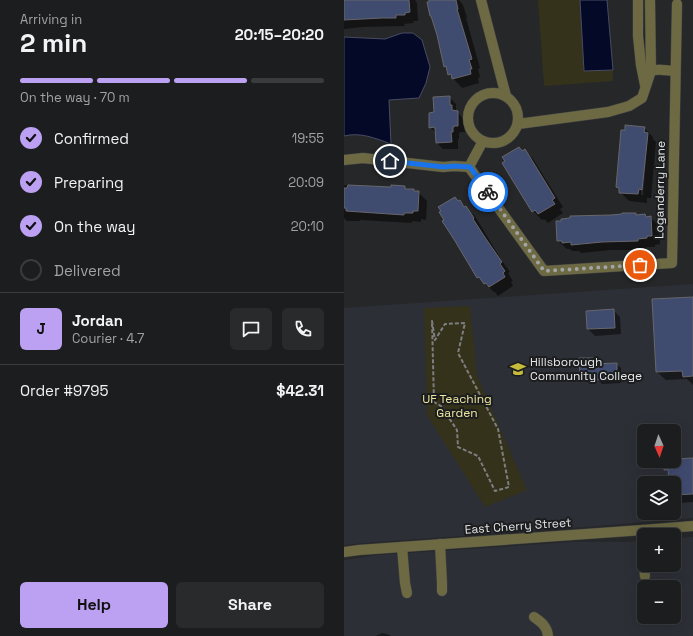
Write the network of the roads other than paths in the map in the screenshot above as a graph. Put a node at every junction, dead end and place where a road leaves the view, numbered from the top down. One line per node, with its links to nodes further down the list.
1 (481, 0): 8 (street)
2 (638, 0): 7 (street)
3 (650, 0): 5 (street)
4 (676, 4): 6 (street, Loganderry Lane)
5 (651, 71): 6 (street); 7 (street)
6 (676, 72): 12 (street, Loganderry Lane)
7 (646, 87): 9 (street)
8 (506, 96): 9 (street); 10 (street)
9 (518, 124): 10 (street)
10 (484, 141): 12 (street)
11 (344, 160): 12 (street)
12 (470, 167)
13 (693, 526): 14 (street, East Cherry Street)
14 (668, 528)
15 (637, 530): 16 (street, East Cherry Street)
16 (440, 544): 17 (street, East Cherry Street); 21 (street)
17 (402, 547): 18 (street, East Cherry Street); 22 (street)
18 (344, 552)
19 (645, 572): 20 (street)
20 (645, 576)
21 (442, 591)
22 (407, 593)
23 (534, 617): 24 (street)
24 (548, 636)

